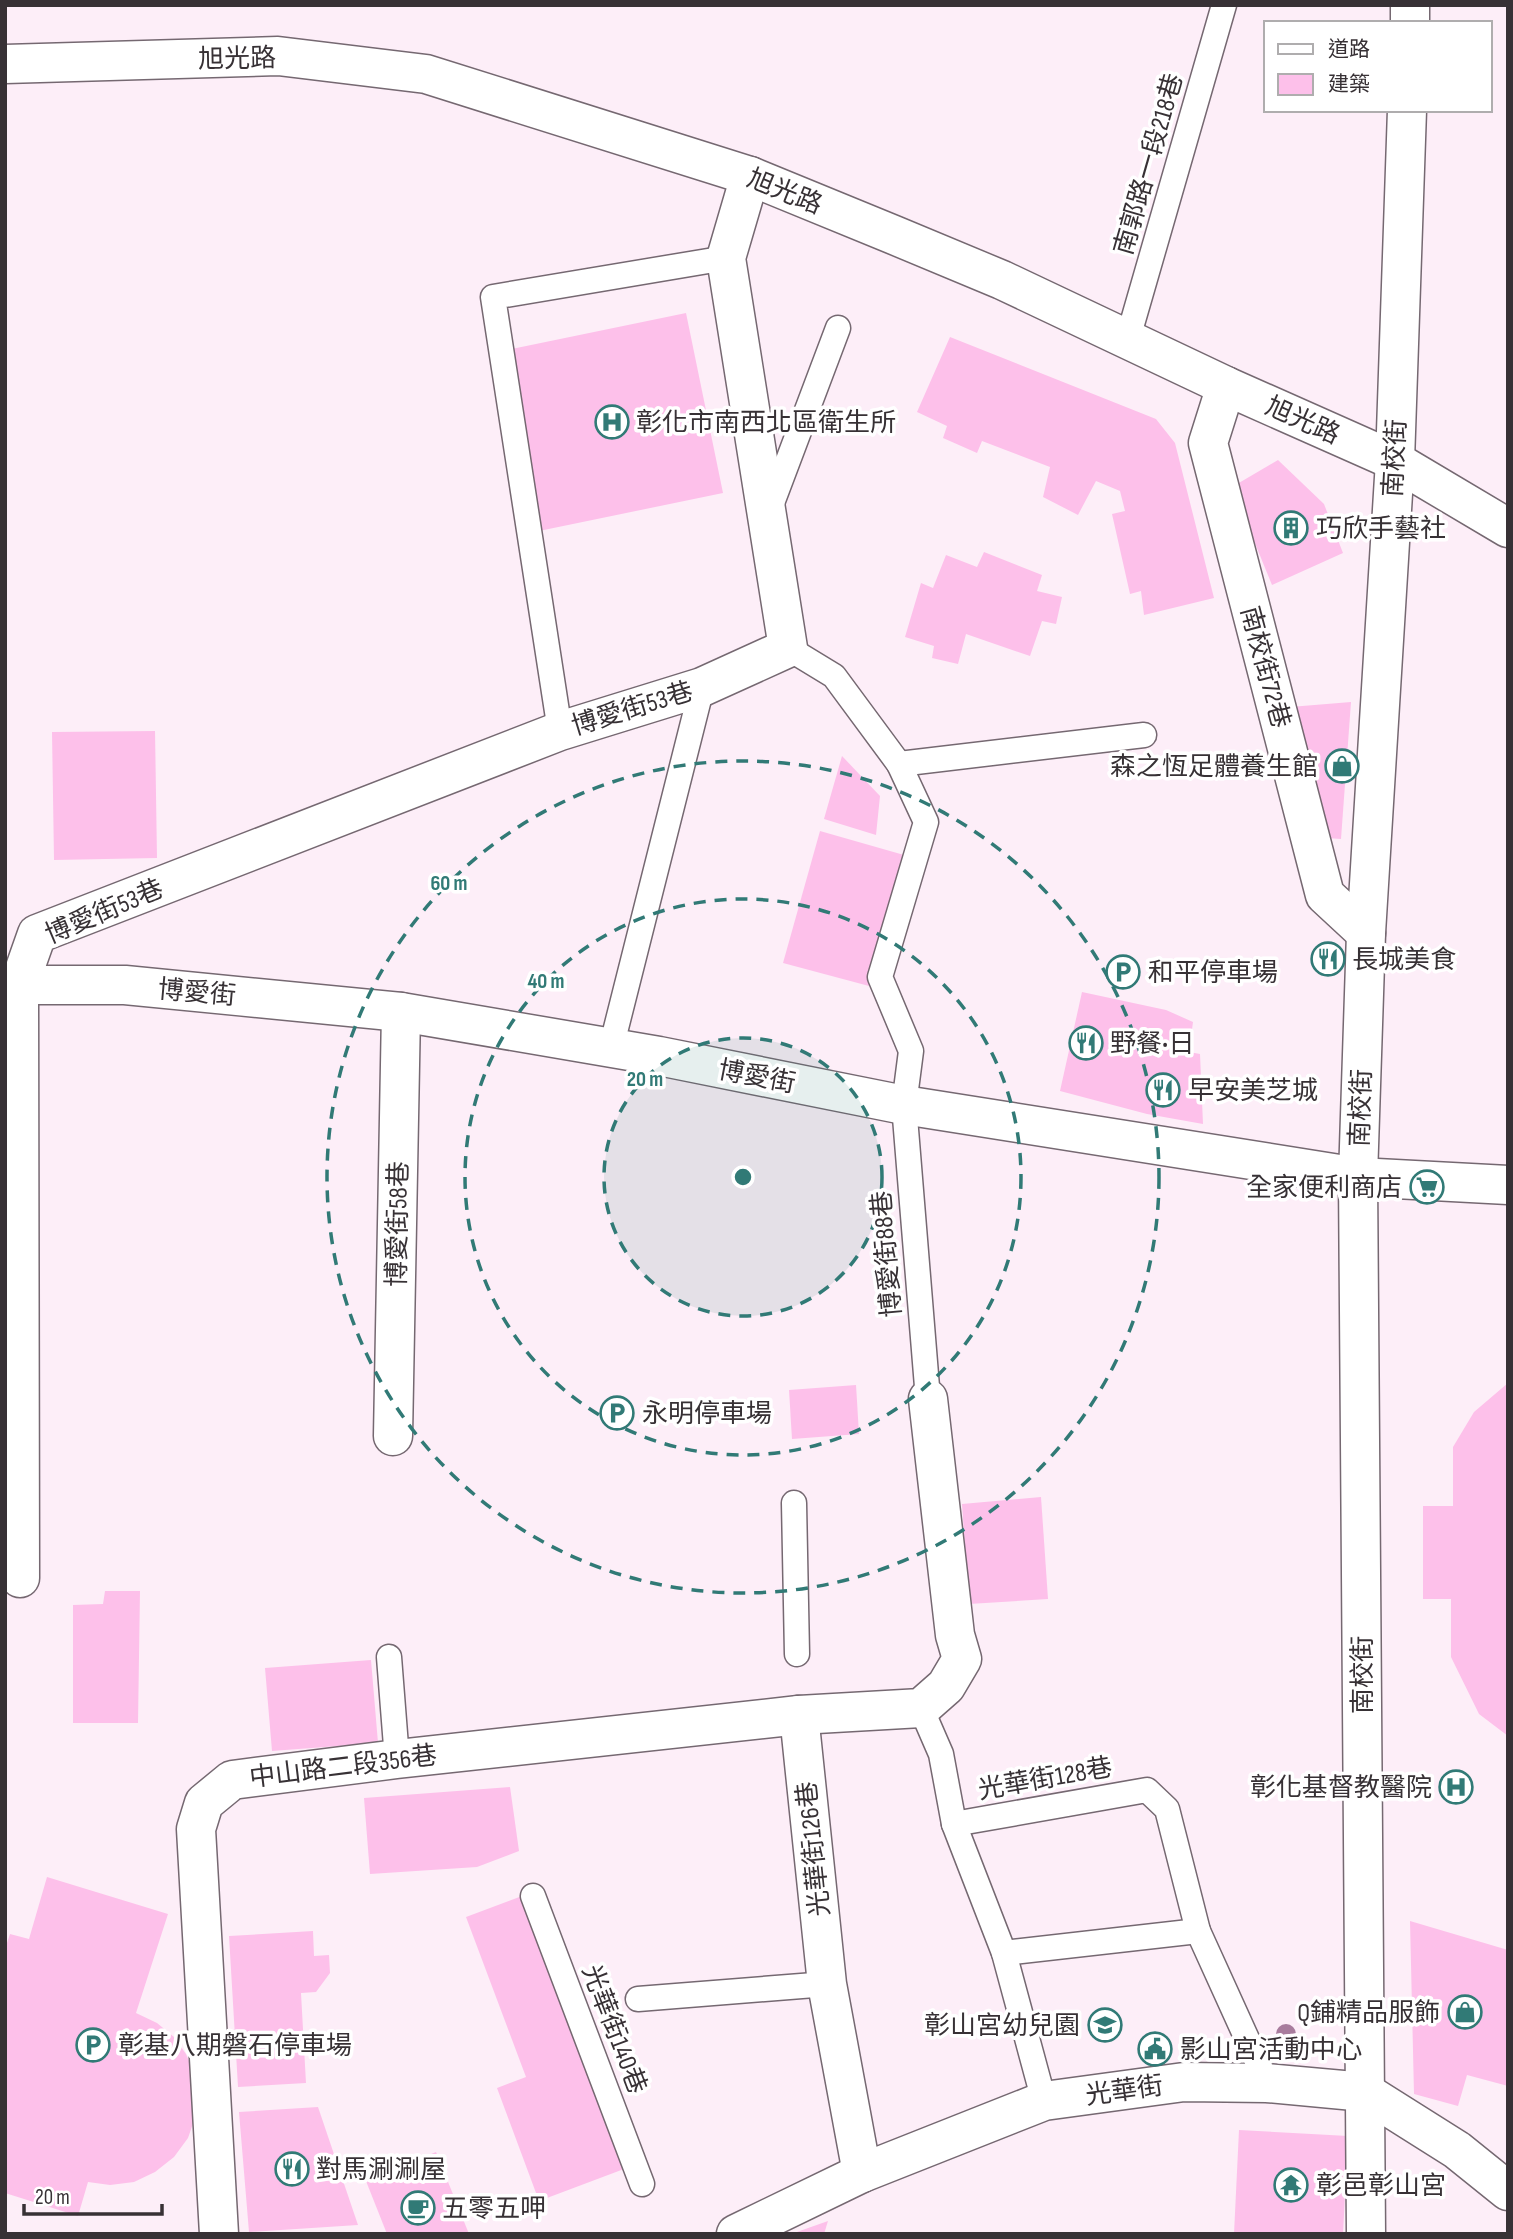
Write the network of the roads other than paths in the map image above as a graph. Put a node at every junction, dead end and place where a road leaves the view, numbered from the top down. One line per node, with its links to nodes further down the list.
1 (1224, 5): 7 (lane, 南郭路一段218巷)
2 (5, 64): 4 (street, 旭光路)
3 (1407, 112): 9 (street, 南校街)
4 (750, 176): 5 (street); 7 (street, 旭光路)
5 (726, 258): 10 (street); 14 (lane)
6 (838, 328): 10 (lane)
7 (1128, 338): 8 (street, 旭光路)
8 (1226, 386): 9 (street, 旭光路); 17 (street, 南校街72巷)
9 (1395, 461): 11 (street, 旭光路); 17 (street, 南校街)
10 (768, 513): 12 (street)
11 (1508, 528)
12 (788, 648): 13 (street, 博愛街53巷); 16 (lane)
13 (702, 687): 14 (street, 博愛街53巷); 20 (lane)
14 (560, 731): 18 (street, 博愛街53巷)
15 (1144, 735): 16 (lane)
16 (899, 764): 21 (lane)
17 (1367, 933): 22 (street, 南校街)
18 (12, 985): 19 (street, 博愛街); 27 (street, 博愛街53巷)
19 (401, 1012): 20 (street, 博愛街); 25 (street, 博愛街58巷)
20 (611, 1048): 21 (street, 博愛街)
21 (904, 1105): 22 (street, 博愛街); 24 (lane, 博愛街88巷)
22 (1358, 1177): 23 (street, 博愛街); 40 (street, 南校街)
23 (1508, 1185)
24 (928, 1399): 30 (street)
25 (393, 1436)
26 (794, 1503): 28 (lane)
27 (20, 1578)
28 (797, 1654)
29 (389, 1657): 32 (lane)
30 (922, 1708): 31 (street, 中山路二段356巷); 33 (lane, 光華街128巷)
31 (799, 1715): 32 (street, 中山路二段356巷); 37 (street, 光華街126巷)
32 (397, 1759): 45 (street, 中山路二段356巷)
33 (954, 1824): 35 (lane, 光華街128巷); 36 (lane, 光華街128巷)
34 (533, 1896): 43 (lane, 光華街140巷)
35 (1198, 1931): 36 (lane); 39 (lane)
36 (1004, 1953): 41 (lane, 光華街128巷)
37 (827, 1984): 38 (lane); 42 (street, 光華街126巷)
38 (638, 1999)
39 (1267, 2083): 40 (street, 光華街); 41 (street, 光華街)
40 (1365, 2092): 44 (street, 光華街); 47 (street, 南校街)
41 (1044, 2101): 42 (street, 光華街)
42 (862, 2173): 46 (street, 光華街)
43 (642, 2184)
44 (1508, 2191)
45 (219, 2234)
46 (736, 2234)
47 (1366, 2234)

